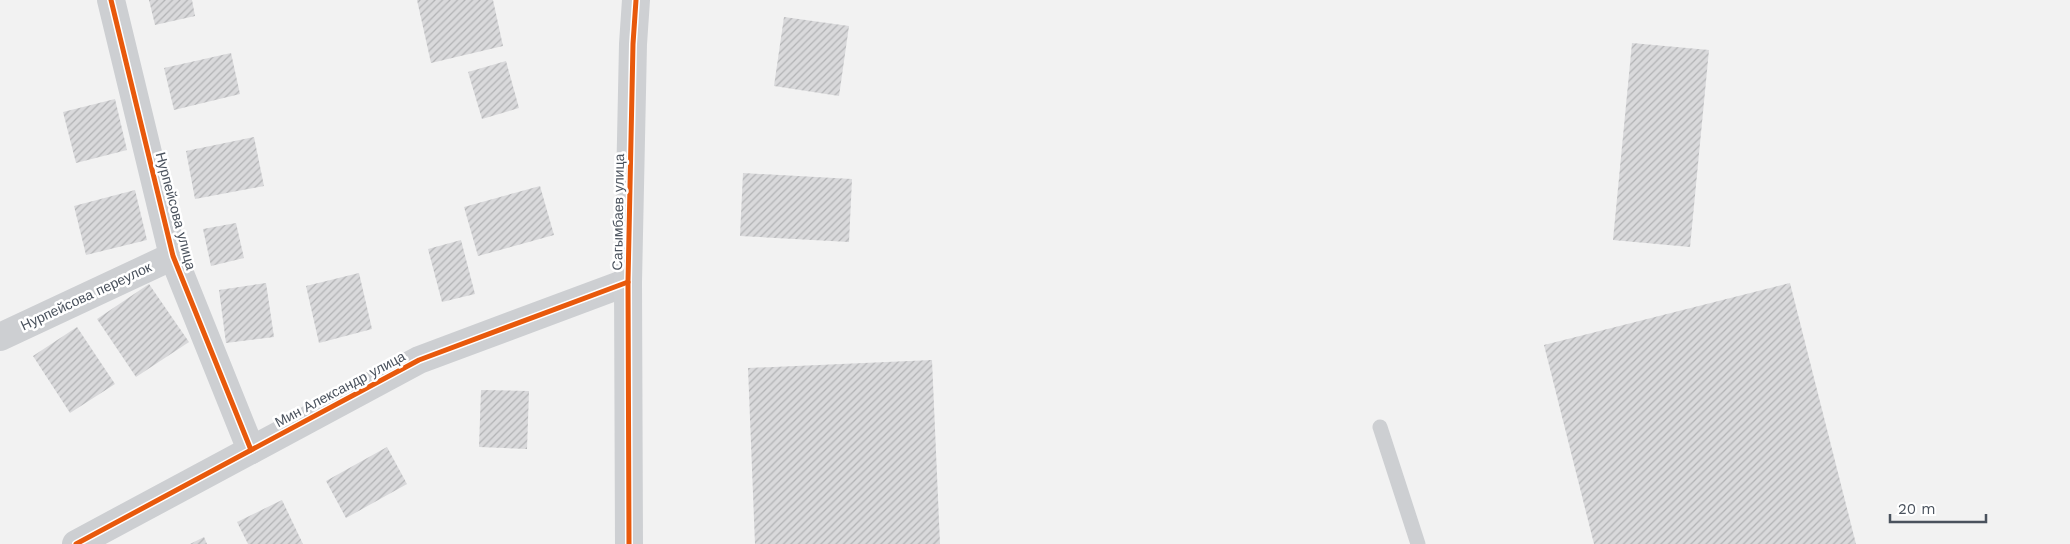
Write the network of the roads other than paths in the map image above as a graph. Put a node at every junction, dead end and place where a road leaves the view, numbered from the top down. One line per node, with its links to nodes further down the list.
1 (110, 0): 3 (street, Нурпейсова улица)
2 (636, 0): 4 (street, Сагымбаев улица)
3 (173, 256): 5 (street, Нурпейсова переулок); 7 (street, Нурпейсова улица)
4 (628, 282): 7 (street, Мин Александр улица); 9 (street, Сагымбаев улица)
5 (0, 337)
6 (1380, 427): 10 (lane)
7 (250, 450): 8 (street, Мин Александр улица)
8 (76, 544)
9 (629, 544)
10 (1418, 544)

